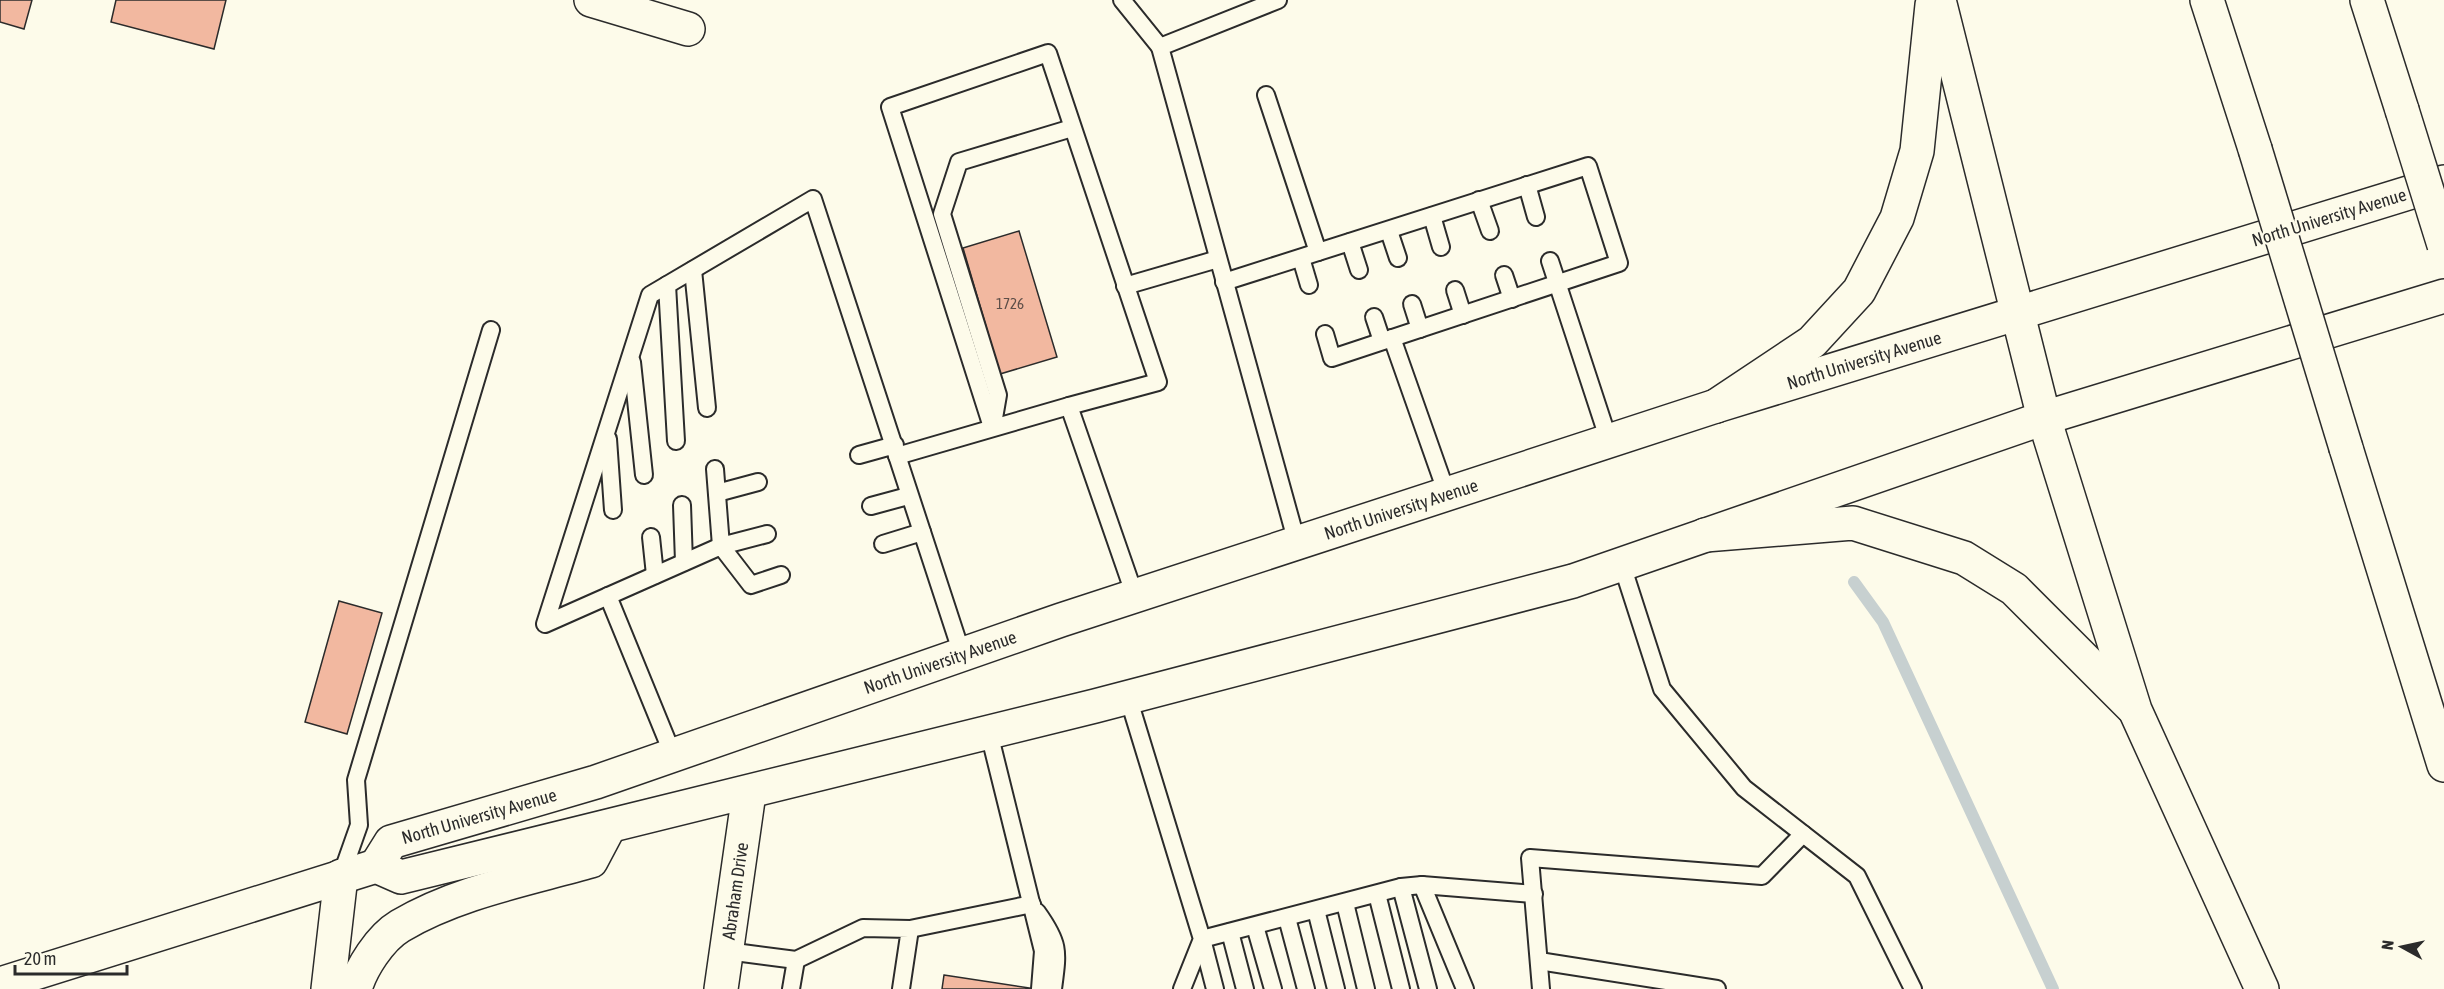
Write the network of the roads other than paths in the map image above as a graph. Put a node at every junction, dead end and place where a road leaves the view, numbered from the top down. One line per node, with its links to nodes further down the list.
1 (591, 0): 8 (main road)
2 (1122, 0): 9 (lane)
3 (1278, 0): 9 (lane)
4 (1932, 0): 48 (main road)
5 (1939, 0): 39 (main road)
6 (2207, 0): 85 (main road, bridge)
7 (2367, 0): 20 (main road, bridge)
8 (688, 29)
9 (1160, 47): 25 (lane)
10 (1266, 96): 22 (lane)
11 (1072, 128): 34 (lane); 52 (lane); 52 (lane)
12 (2444, 182): 39 (main road, North University Avenue)
13 (1527, 185): 14 (lane); 16 (lane); 31 (lane)
14 (1479, 200): 15 (lane); 18 (lane)
15 (1432, 216): 17 (lane); 21 (lane)
16 (1536, 217)
17 (1389, 231): 19 (lane); 24 (lane)
18 (1490, 231)
19 (1350, 242): 22 (lane); 28 (lane)
20 (2444, 244)
21 (1441, 247)
22 (1318, 252): 23 (lane)
23 (1300, 258): 30 (lane); 33 (lane)
24 (1398, 258)
25 (1218, 259): 30 (lane); 34 (lane)
26 (1550, 261): 31 (lane)
27 (693, 270): 32 (lane); 49 (lane); 55 (lane)
28 (1359, 270)
29 (1504, 275): 37 (lane)
30 (1224, 282): 70 (lane)
31 (1557, 283): 37 (lane); 54 (lane)
32 (667, 285): 46 (lane); 53 (lane)
33 (1310, 285)
34 (1125, 286): 47 (lane)
35 (1455, 290): 40 (lane)
36 (2444, 296): 50 (main road)
37 (1512, 299): 40 (lane)
38 (1412, 304): 42 (lane)
39 (2018, 313): 48 (main road, North University Avenue); 50 (main road)
40 (1463, 315): 42 (lane)
41 (1374, 317): 45 (lane)
42 (1420, 329): 45 (lane)
43 (491, 330): 90 (lane)
44 (1325, 334): 45 (lane)
45 (1387, 340): 61 (lane)
46 (631, 355): 51 (lane); 58 (lane)
47 (1069, 406): 52 (lane); 79 (lane)
48 (1716, 406): 54 (main road, North University Avenue)
49 (707, 408)
50 (2044, 418): 68 (main road); 82 (main road)
51 (607, 428): 65 (lane); 78 (lane)
52 (992, 428): 55 (lane)
53 (676, 441)
54 (1609, 441): 61 (main road, North University Avenue)
55 (896, 451): 56 (lane); 62 (lane)
56 (859, 455)
57 (715, 469): 60 (lane)
58 (644, 475)
59 (758, 482): 60 (lane)
60 (717, 493): 72 (lane)
61 (1447, 494): 70 (main road, North University Avenue)
62 (908, 496): 64 (lane); 66 (lane)
63 (682, 505): 73 (lane)
64 (871, 506)
65 (613, 510)
66 (922, 532): 71 (lane); 80 (lane)
67 (767, 534): 72 (lane)
68 (1705, 535): 74 (main road); 82 (main road)
69 (651, 537): 76 (lane)
70 (1296, 543): 79 (main road, North University Avenue)
71 (883, 544)
72 (721, 546): 73 (lane); 77 (lane)
73 (684, 562): 76 (lane)
74 (1622, 565): 81 (main road); 88 (lane)
75 (617, 574): 78 (lane)
76 (655, 575): 78 (lane)
77 (781, 576)
78 (613, 594): 84 (lane)
79 (1135, 596): 80 (main road, North University Avenue)
80 (962, 654): 84 (main road, North University Avenue)
81 (1128, 697): 83 (main road); 102 (lane)
82 (2134, 710): 128 (main road)
83 (989, 733): 86 (main road); 96 (lane)
84 (673, 755): 89 (main road, North University Avenue)
85 (2444, 765)
86 (749, 793): 87 (main road); 103 (main road, Abraham Drive)
87 (609, 827): 89 (main road); 109 (main road)
88 (1803, 834): 94 (lane); 127 (lane)
89 (376, 866): 90 (main road)
90 (341, 876): 106 (main road); 108 (main road)
91 (1422, 885): 92 (lane); 94 (lane); 124 (lane)
92 (1401, 887): 93 (lane); 123 (lane)
93 (1377, 894): 95 (lane); 122 (lane)
94 (1533, 894): 105 (lane)
95 (1344, 903): 97 (lane); 121 (lane)
96 (1032, 904): 100 (lane); 113 (lane); 114 (lane)
97 (1316, 910): 98 (lane); 120 (lane)
98 (1287, 918): 99 (lane); 119 (lane)
99 (1255, 926): 101 (lane); 118 (lane)
100 (910, 929): 104 (lane); 112 (lane)
101 (1230, 932): 102 (lane); 117 (lane)
102 (1202, 939): 115 (lane); 116 (lane)
103 (726, 951): 104 (lane); 110 (main road, Abraham Drive)
104 (796, 960): 111 (lane)
105 (1539, 961): 107 (lane); 125 (lane)
106 (0, 984)
107 (1685, 987): 126 (lane)
108 (328, 989)
109 (355, 989)
110 (721, 989)
111 (791, 989)
112 (901, 989)
113 (1040, 989)
114 (1053, 989)
115 (1182, 989)
116 (1215, 989)
117 (1245, 989)
118 (1273, 989)
119 (1306, 989)
120 (1336, 989)
121 (1366, 989)
122 (1401, 989)
123 (1428, 989)
124 (1465, 989)
125 (1541, 989)
126 (1717, 989)
127 (1913, 989)
128 (2262, 989)

